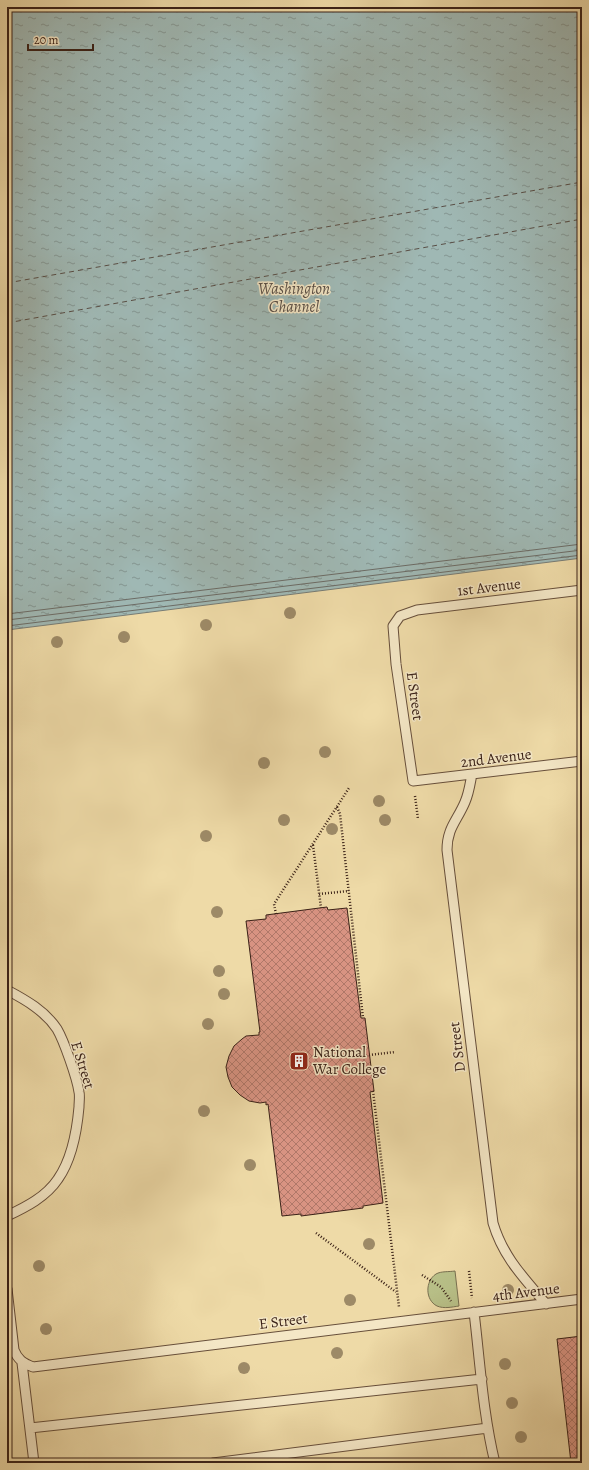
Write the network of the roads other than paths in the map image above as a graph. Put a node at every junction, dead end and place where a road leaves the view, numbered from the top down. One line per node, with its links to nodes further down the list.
1 (582, 590): 2 (lane, 1st Avenue)
2 (400, 616): 5 (lane, E Street)
3 (582, 762): 4 (lane, 2nd Avenue)
4 (472, 774): 5 (lane, 2nd Avenue); 10 (lane, D Street)
5 (413, 785)
6 (7, 990): 7 (lane, E Street)
7 (7, 1216)
8 (7, 1289): 12 (lane)
9 (582, 1299): 10 (lane, 4th Avenue)
10 (546, 1304): 11 (lane, 4th Avenue)
11 (474, 1312): 12 (lane, E Street); 13 (lane)
12 (22, 1363): 14 (lane)
13 (482, 1379): 14 (lane); 15 (lane)
14 (30, 1428): 16 (lane)
15 (488, 1428): 17 (lane); 18 (lane)
16 (34, 1463)
17 (213, 1463)
18 (496, 1463)

